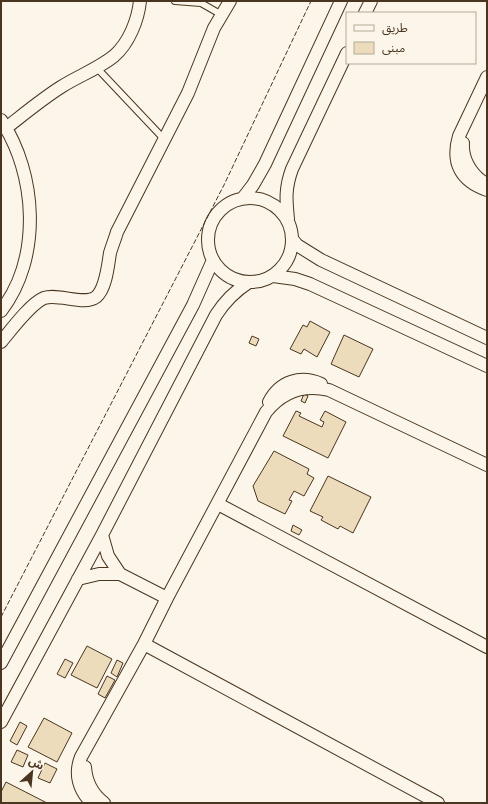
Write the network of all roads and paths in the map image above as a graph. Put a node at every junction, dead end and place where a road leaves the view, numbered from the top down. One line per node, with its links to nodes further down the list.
1 (140, 1): 9 (street)
2 (175, 1): 7 (lane)
3 (230, 1): 7 (street)
4 (341, 1): 16 (street)
5 (371, 1): 6 (street)
6 (366, 12)
7 (222, 15): 13 (street)
8 (346, 54): 17 (street)
9 (96, 67): 12 (street); 13 (lane)
10 (487, 78): 11 (street)
11 (466, 122): 14 (street); 15 (street)
12 (4, 124): 22 (street)
13 (164, 139): 24 (street)
14 (487, 185)
15 (487, 190)
16 (243, 198): 17 (street); 19 (street)
17 (288, 220): 18 (street)
18 (293, 240): 20 (street); 23 (street)
19 (213, 260): 21 (street); 34 (street)
20 (272, 276): 21 (street); 25 (street)
21 (249, 282): 28 (street)
22 (1, 311)
23 (487, 338)
24 (1, 342)
25 (487, 366)
26 (487, 465): 27 (street)
27 (218, 504): 31 (street); 33 (street)
28 (102, 535): 29 (street); 30 (street)
29 (120, 574): 30 (street); 31 (street)
30 (78, 579): 35 (street)
31 (167, 598): 32 (street)
32 (144, 644): 36 (street); 39 (street)
33 (487, 647)
34 (1, 663)
35 (1, 722)
36 (85, 751): 37 (street); 38 (street)
37 (92, 803)
38 (104, 803)
39 (438, 803)

